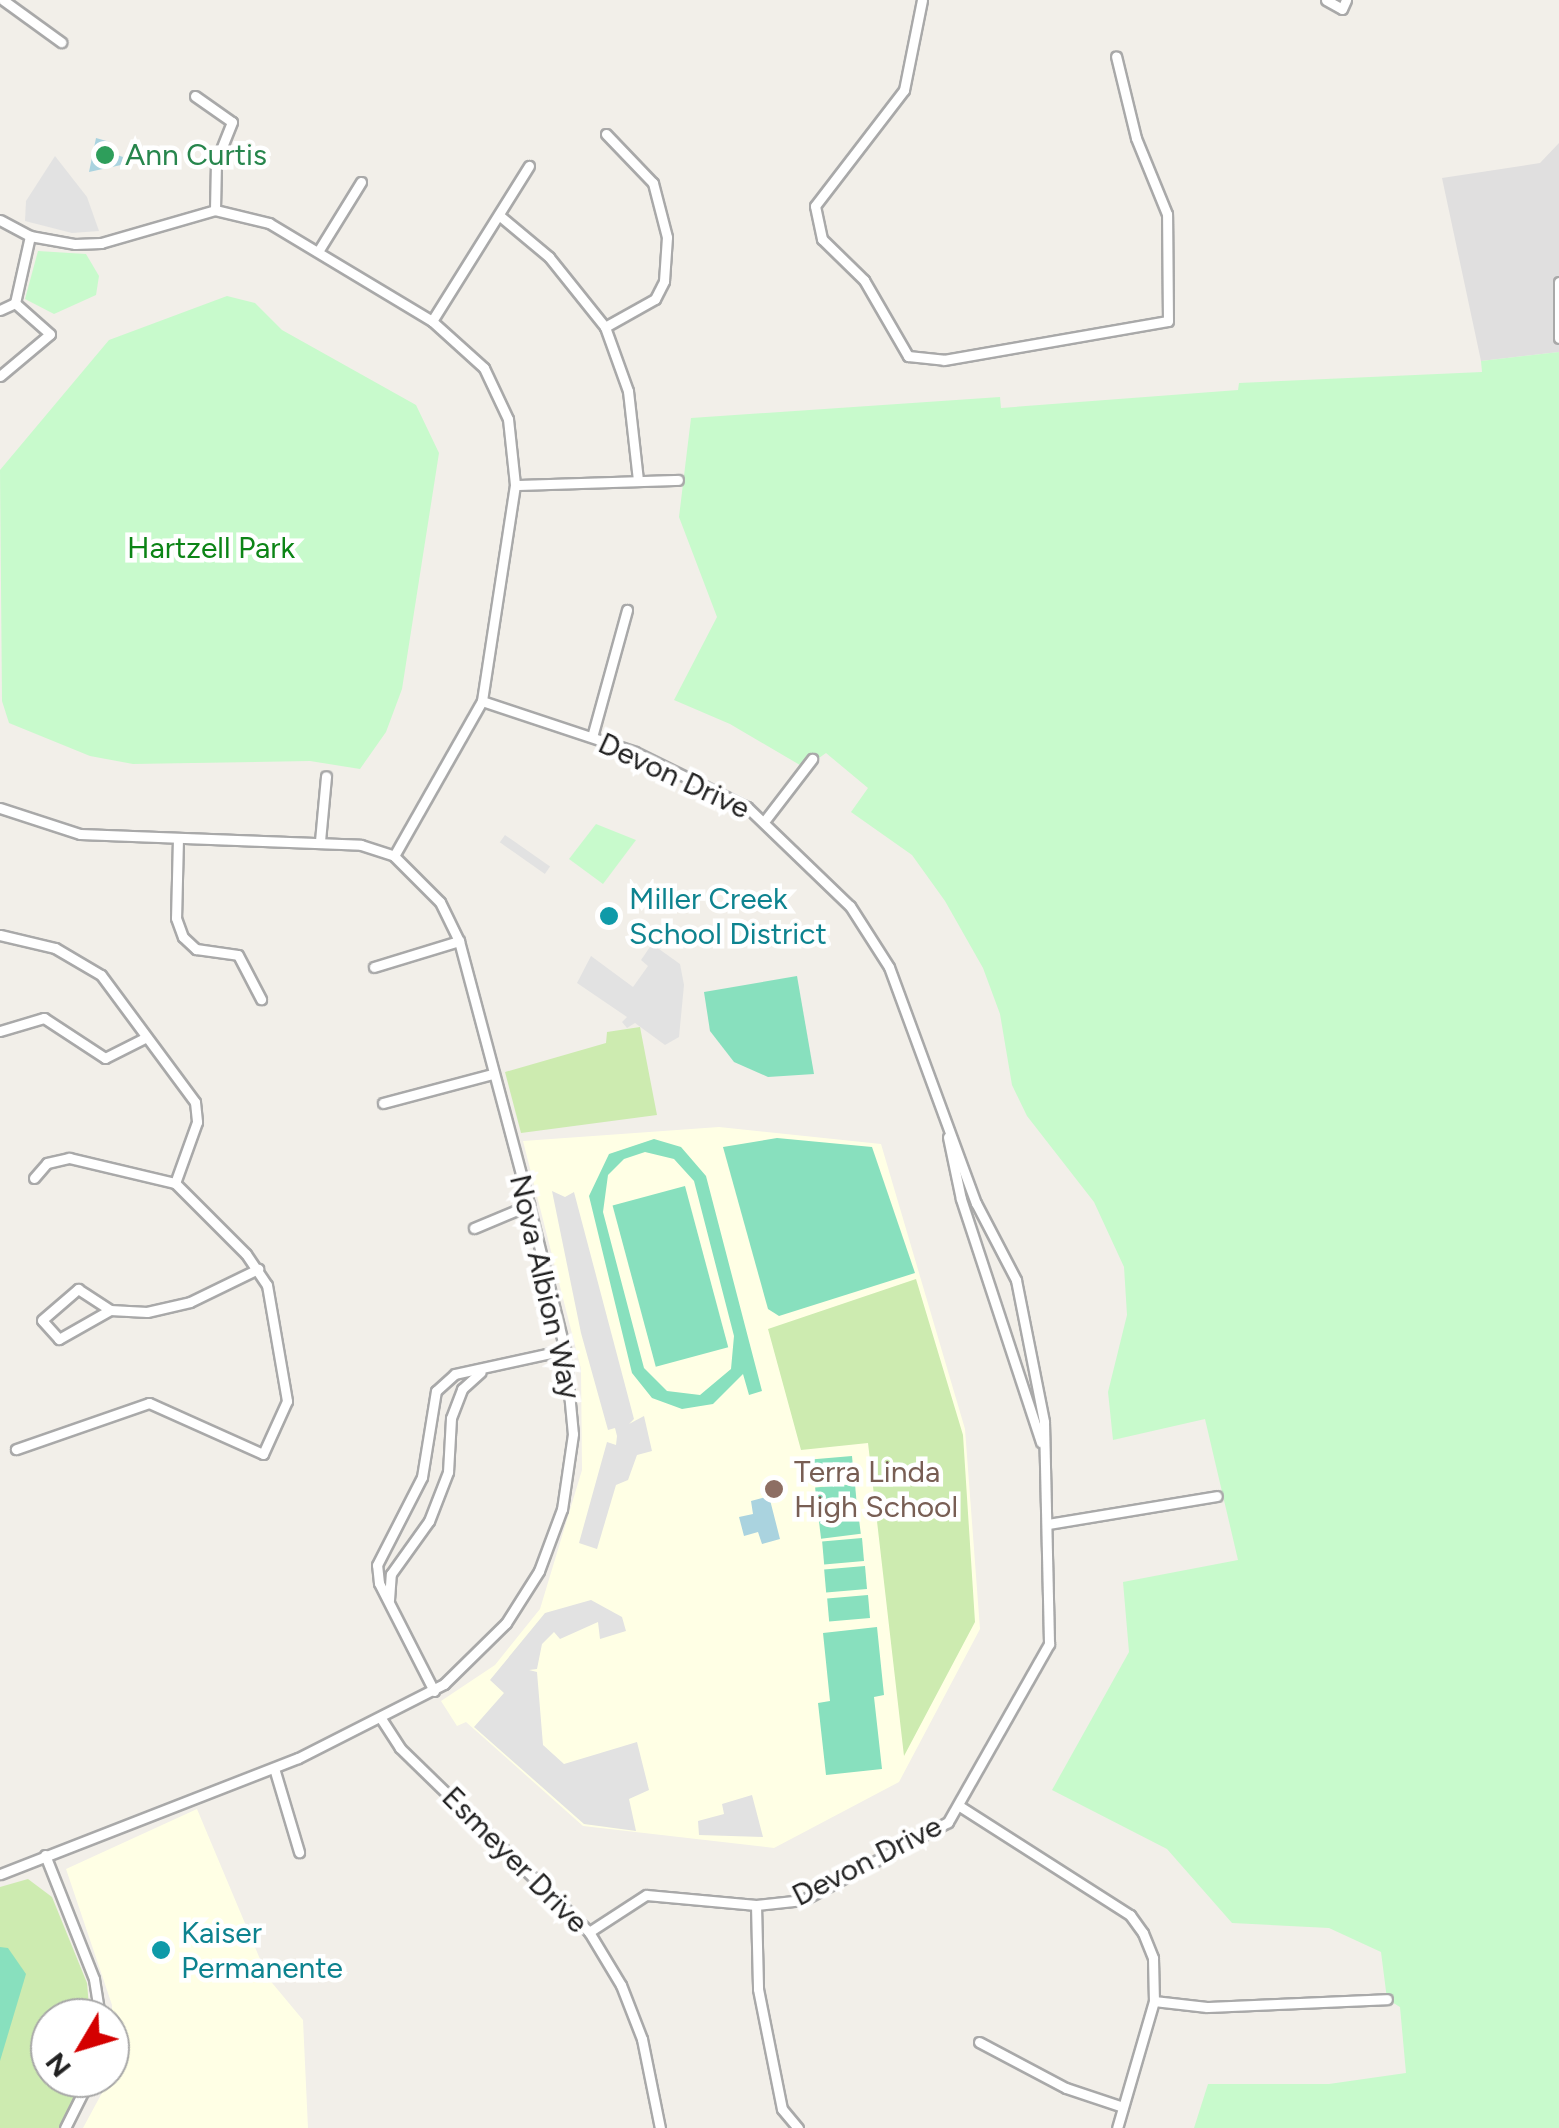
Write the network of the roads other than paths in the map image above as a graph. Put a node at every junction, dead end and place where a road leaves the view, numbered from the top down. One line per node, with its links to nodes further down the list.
1 (3, 0): 5 (street)
2 (922, 0): 6 (street)
3 (1326, 0): 4 (street)
4 (1346, 0)
5 (62, 42)
6 (1116, 56)
7 (195, 96): 11 (street)
8 (606, 134): 20 (street)
9 (530, 166): 12 (street)
10 (361, 182): 15 (street)
11 (214, 210): 14 (street); 15 (street)
12 (500, 216): 19 (street); 20 (street)
13 (0, 220): 14 (street)
14 (30, 236): 17 (street)
15 (320, 250): 19 (street)
16 (1559, 282): 21 (street)
17 (16, 303): 18 (street); 22 (street)
18 (0, 310)
19 (432, 321): 25 (street)
20 (605, 327): 23 (street)
21 (1559, 338)
22 (0, 376)
23 (638, 480): 24 (street); 25 (street)
24 (678, 480)
25 (515, 485): 27 (street)
26 (627, 610): 28 (street)
27 (482, 701): 28 (street, Devon Drive); 35 (street)
28 (592, 737): 32 (street, Devon Drive)
29 (812, 759): 32 (street)
30 (326, 776): 34 (street)
31 (0, 808): 33 (street)
32 (766, 820): 44 (street, Devon Drive)
33 (178, 838): 34 (street); 39 (street)
34 (320, 841): 35 (street)
35 (394, 856): 37 (street, Nova Albion Way)
36 (0, 935): 41 (street)
37 (459, 940): 38 (street); 42 (street, Nova Albion Way)
38 (374, 967)
39 (261, 999)
40 (0, 1031): 41 (street)
41 (145, 1038): 46 (street)
42 (492, 1074): 43 (street); 47 (street, Nova Albion Way)
43 (383, 1102)
44 (942, 1109): 54 (street, Devon Drive); 54 (street, Devon Drive)
45 (34, 1178): 46 (street)
46 (175, 1183): 49 (street)
47 (528, 1205): 48 (street); 51 (street, Nova Albion Way)
48 (474, 1228)
49 (258, 1269): 50 (street); 53 (street)
50 (110, 1310): 50 (street)
51 (565, 1350): 52 (street); 58 (street, Nova Albion Way)
52 (482, 1370): 57 (street); 57 (street)
53 (16, 1449)
54 (1046, 1460): 56 (street, Devon Drive)
55 (1217, 1496): 56 (street)
56 (1048, 1524): 61 (street, Devon Drive)
57 (388, 1603): 58 (street)
58 (434, 1691): 59 (street, Nova Albion Way)
59 (382, 1720): 60 (street, Nova Albion Way); 66 (street, Esmeyer Drive)
60 (274, 1768): 62 (street); 63 (street, Nova Albion Way)
61 (961, 1807): 65 (street, Devon Drive); 69 (street)
62 (299, 1852)
63 (45, 1855): 64 (street, Nova Albion Way); 67 (street)
64 (0, 1874)
65 (756, 1906): 66 (street, Devon Drive); 75 (street)
66 (589, 1932): 74 (street, Esmeyer Drive)
67 (97, 1998)
68 (1387, 1999): 69 (street)
69 (1154, 2001): 72 (street)
70 (979, 2042): 72 (street)
71 (80, 2098): 73 (street)
72 (1123, 2107): 76 (street)
73 (65, 2128)
74 (660, 2128)
75 (798, 2128)
76 (1117, 2128)

